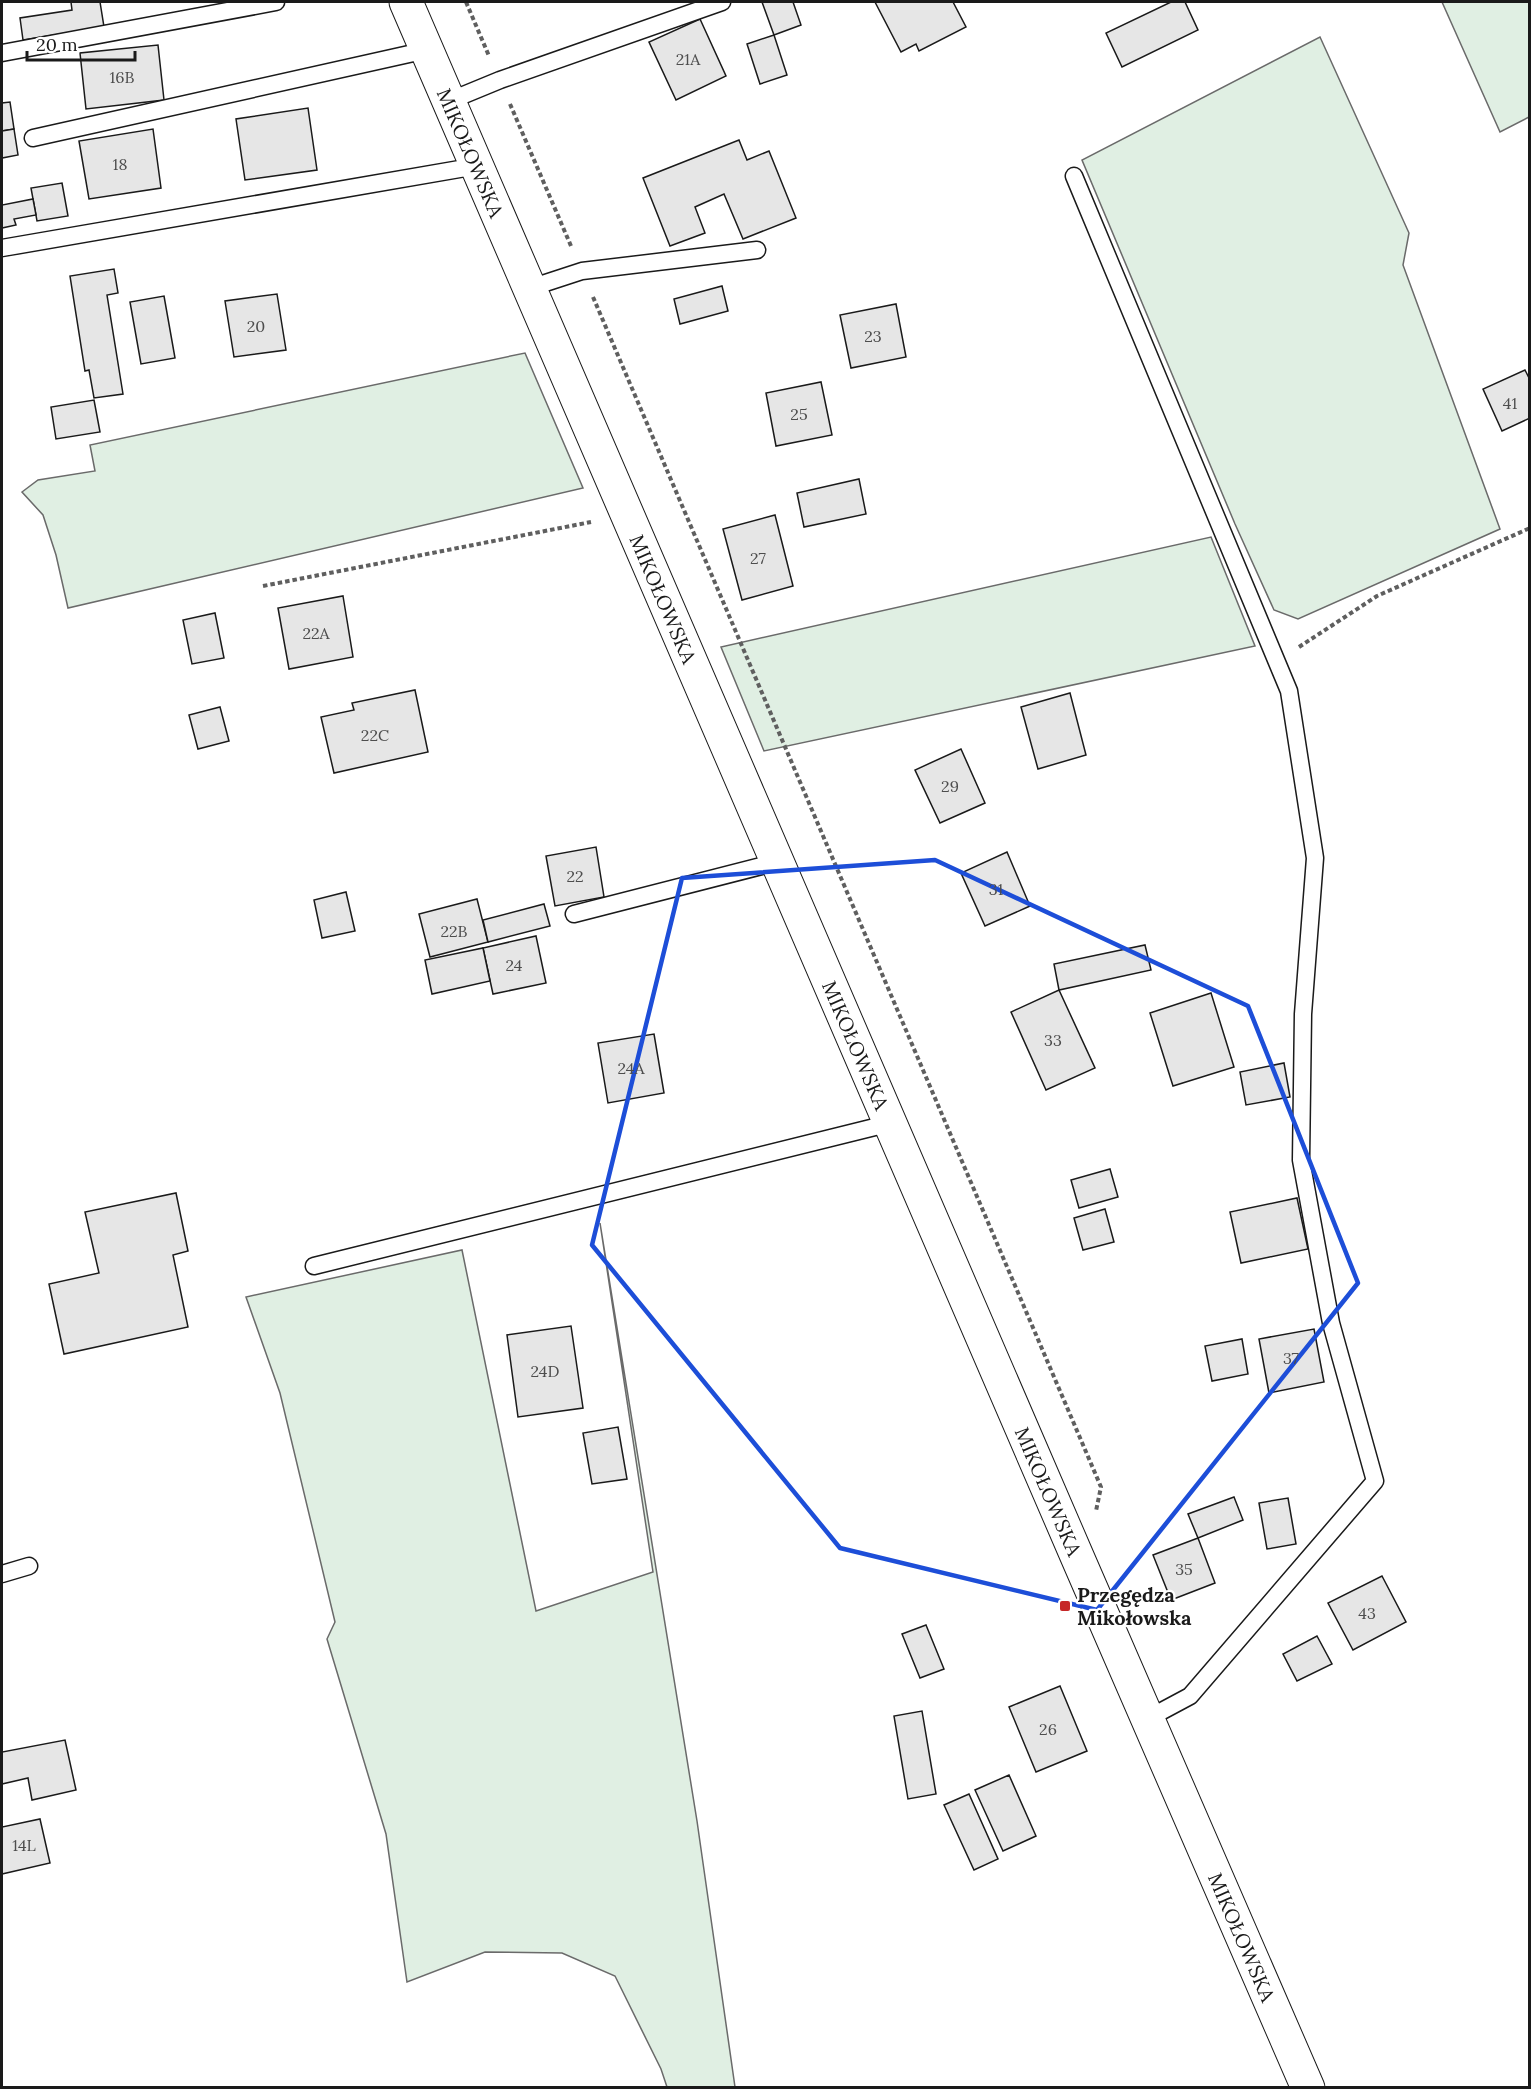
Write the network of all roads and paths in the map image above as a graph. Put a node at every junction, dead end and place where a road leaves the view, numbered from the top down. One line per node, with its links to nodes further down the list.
1 (276, 2): 6 (lane)
2 (406, 2): 5 (main road, MIKOŁOWSKA)
3 (466, 2): 7 (path)
4 (722, 2): 7 (lane)
5 (427, 50): 8 (main road, MIKOŁOWSKA); 9 (lane)
6 (2, 53)
7 (500, 80): 8 (lane); 14 (path)
8 (449, 101): 10 (main road, MIKOŁOWSKA)
9 (33, 138)
10 (477, 166): 12 (lane); 15 (main road, MIKOŁOWSKA)
11 (1074, 176): 19 (lane)
12 (2, 248)
13 (757, 250): 14 (lane)
14 (582, 271): 15 (lane); 24 (path)
15 (530, 288): 16 (main road, MIKOŁOWSKA)
16 (627, 515): 18 (path); 20 (main road, MIKOŁOWSKA)
17 (1530, 528): 19 (path)
18 (263, 586)
19 (1276, 662): 27 (lane)
20 (777, 862): 21 (lane); 22 (main road, MIKOŁOWSKA)
21 (574, 914)
22 (891, 1123): 23 (lane); 24 (main road, MIKOŁOWSKA)
23 (314, 1266)
24 (1076, 1554): 27 (main road, MIKOŁOWSKA)
25 (29, 1566): 26 (lane)
26 (2, 1574)
27 (1147, 1719): 28 (main road, MIKOŁOWSKA)
28 (1308, 2088)

